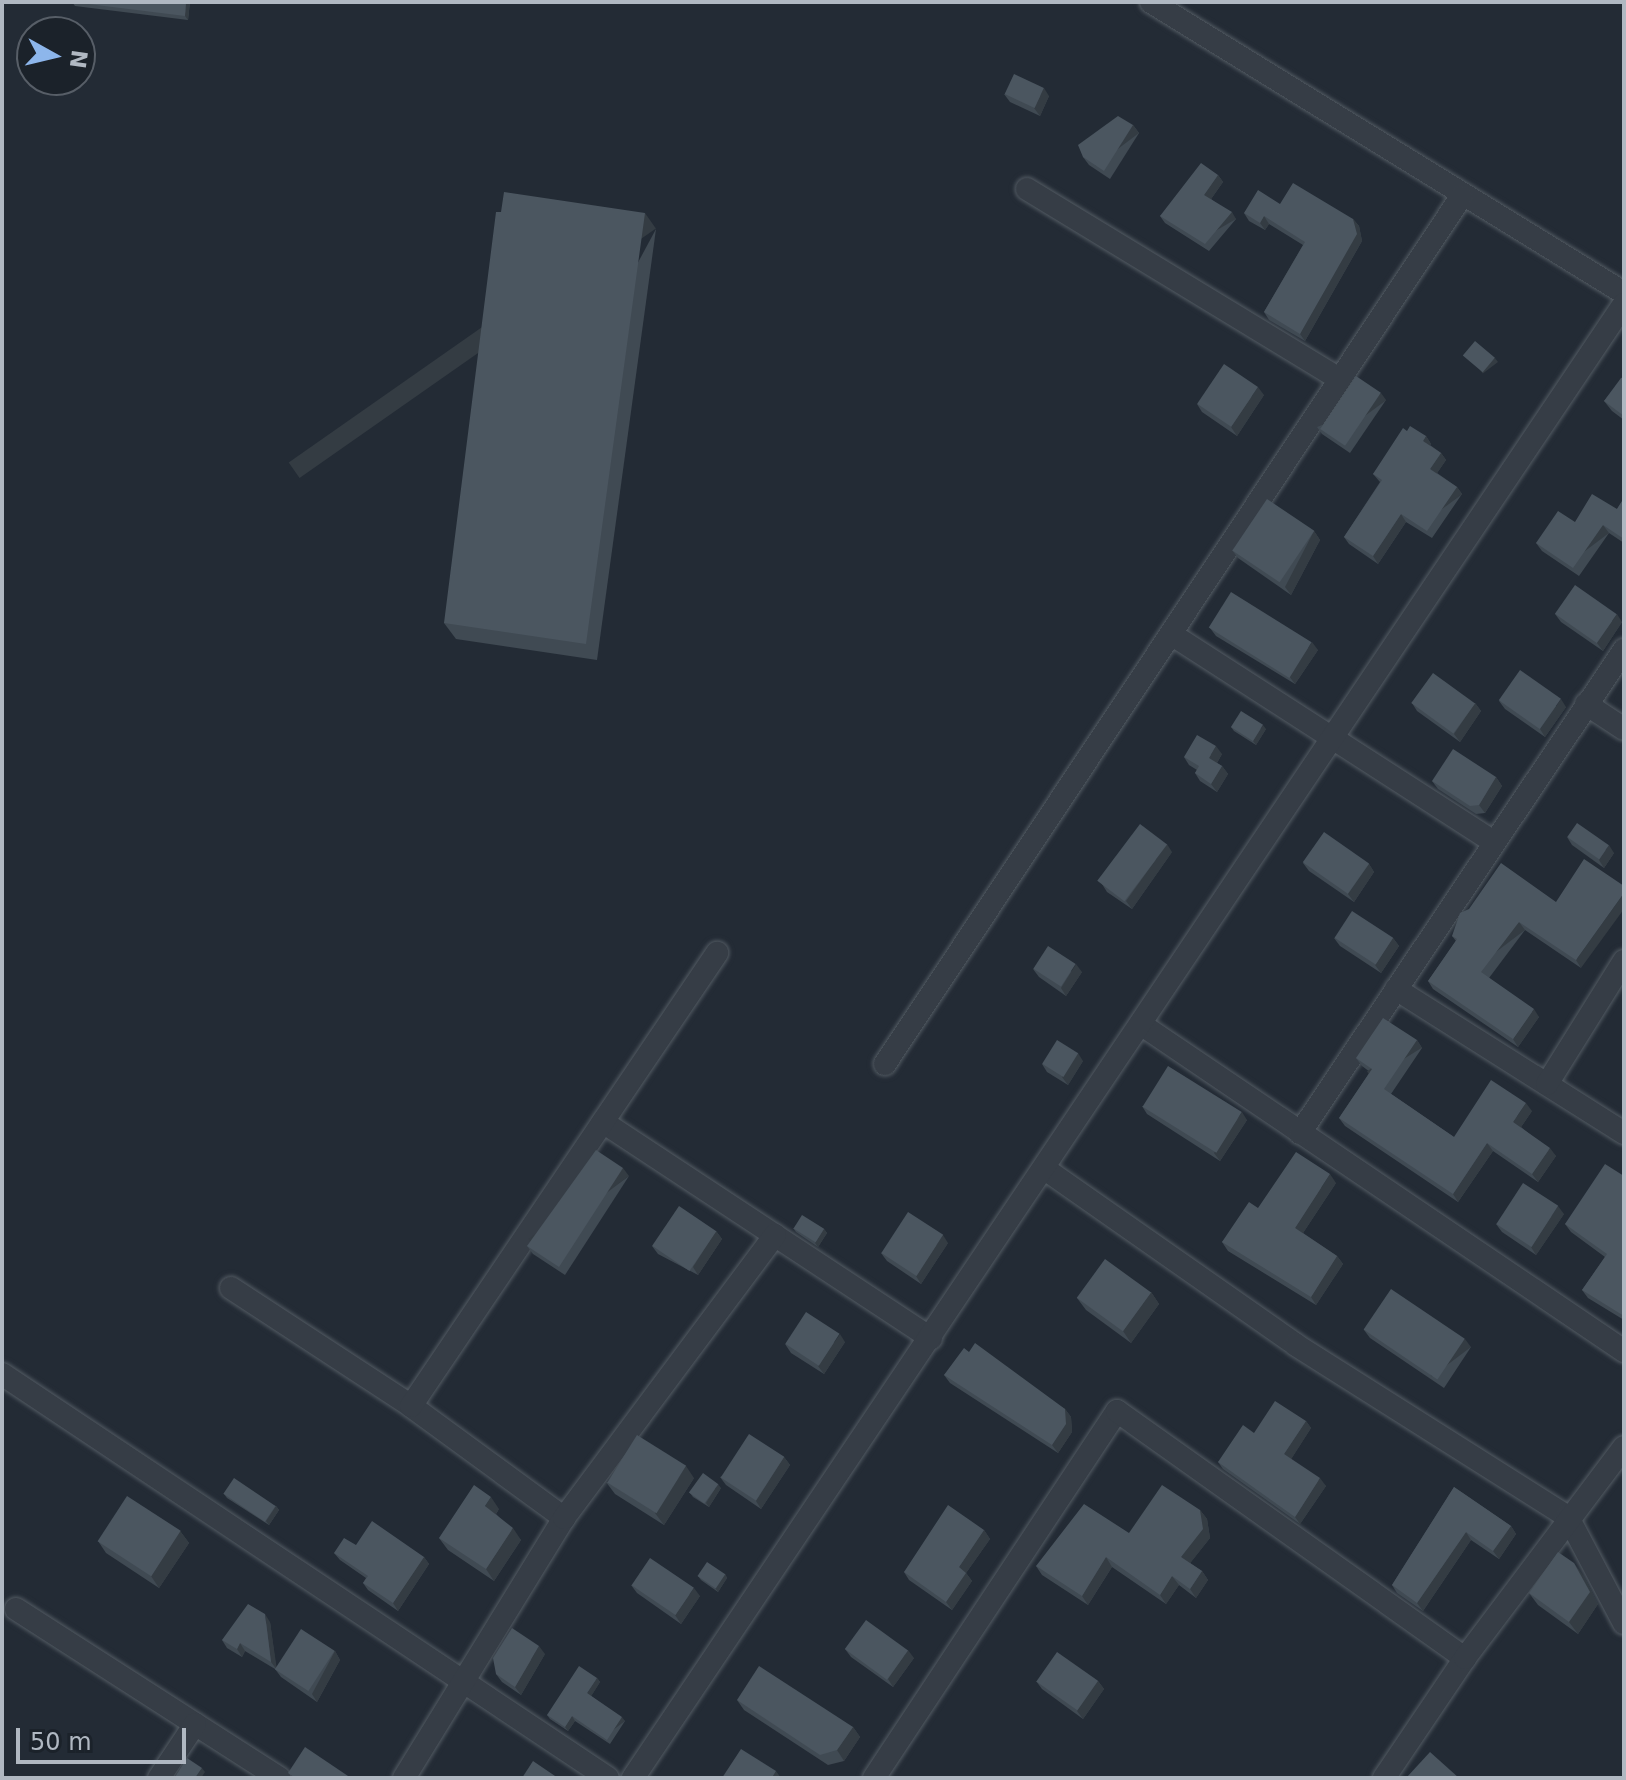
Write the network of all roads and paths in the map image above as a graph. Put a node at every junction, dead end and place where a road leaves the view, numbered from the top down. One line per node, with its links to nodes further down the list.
1 (1151, 2): 3 (street)
2 (1027, 189): 6 (street)
3 (1461, 197): 4 (street); 6 (street)
4 (1624, 293)
5 (1624, 304): 11 (street)
6 (1340, 379): 7 (street)
7 (1171, 634): 11 (street); 17 (street)
8 (1624, 650): 9 (street)
9 (1586, 704): 10 (street); 12 (street)
10 (1624, 729)
11 (1334, 739): 12 (street); 16 (street)
12 (1494, 842): 15 (street)
13 (717, 953): 19 (street)
14 (1624, 961): 18 (street)
15 (1396, 989): 18 (street); 20 (street)
16 (1142, 1025): 20 (street); 22 (street)
17 (885, 1064)
18 (1547, 1084): 21 (street)
19 (603, 1122): 23 (street); 28 (street)
20 (1300, 1133): 26 (street)
21 (1624, 1133)
22 (1045, 1169): 25 (street); 30 (street)
23 (775, 1235): 25 (street); 31 (street)
24 (231, 1288): 28 (street)
25 (931, 1338): 41 (street)
26 (1624, 1351)
27 (2, 1374): 35 (street)
28 (411, 1406): 31 (street)
29 (1624, 1447): 30 (street)
30 (1568, 1517): 33 (street); 34 (street)
31 (564, 1518): 35 (street)
32 (16, 1609): 36 (street)
33 (1624, 1623)
34 (1465, 1658): 42 (street); 43 (street)
35 (466, 1684): 39 (street); 40 (street)
36 (195, 1724): 37 (street); 38 (street)
37 (159, 1778)
38 (279, 1778)
39 (404, 1778)
40 (608, 1778)
41 (633, 1778)
42 (874, 1778)
43 (1384, 1778)

